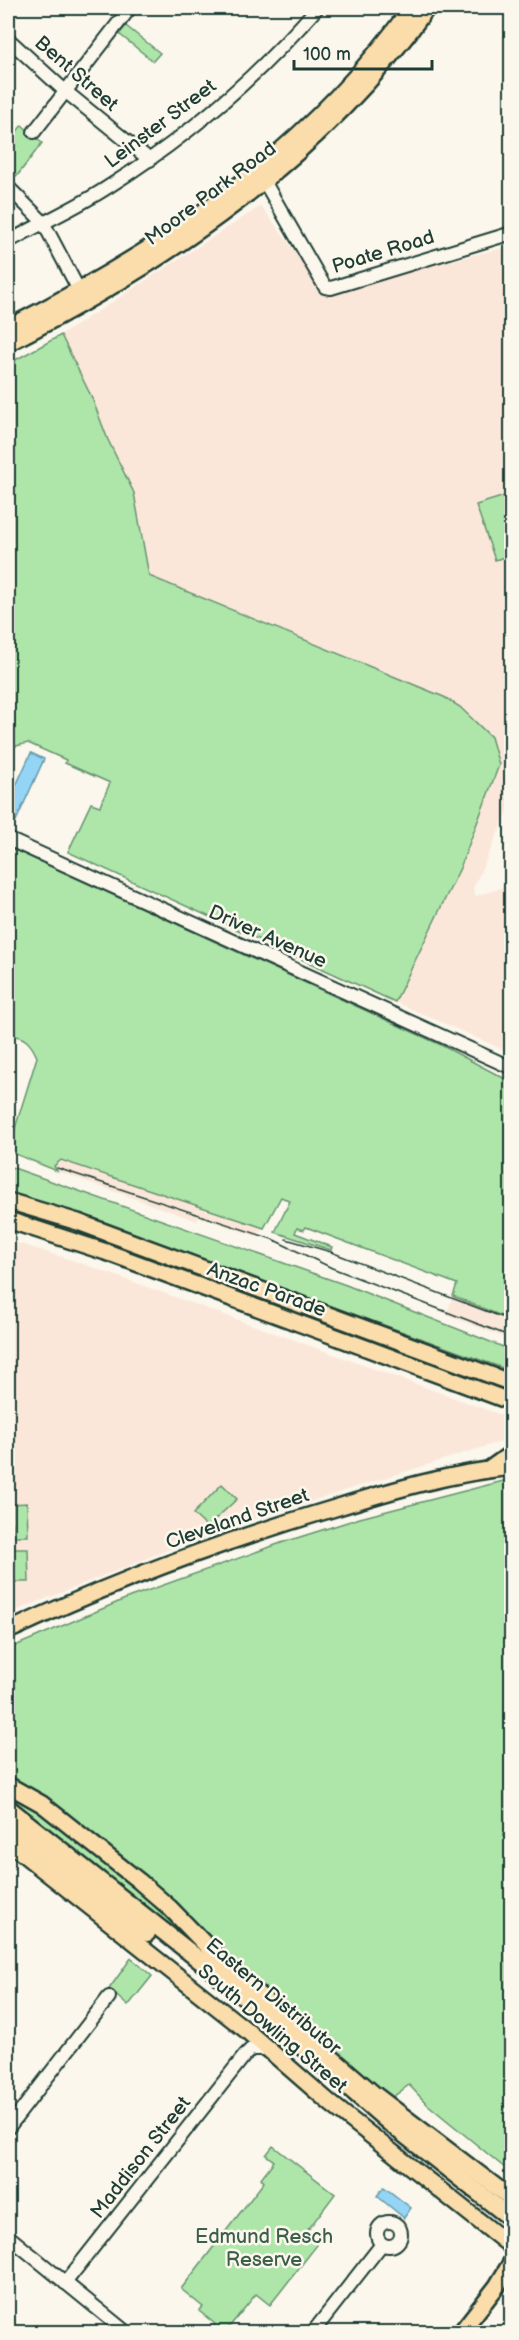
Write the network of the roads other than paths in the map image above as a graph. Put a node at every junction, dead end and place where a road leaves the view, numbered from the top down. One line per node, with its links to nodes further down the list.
1 (129, 8): 6 (street)
2 (317, 8): 8 (street, Leinster Street)
3 (411, 8): 9 (main road, Moore Park Road)
4 (427, 8): 9 (main road, Moore Park Road)
5 (8, 39): 6 (street, Bent Street)
6 (65, 91): 7 (street); 8 (street, Bent Street)
7 (33, 132)
8 (150, 160): 11 (street, Leinster Street)
9 (261, 176): 12 (street, Poate Road); 14 (main road, Moore Park Road)
10 (8, 187): 11 (street)
11 (43, 222): 13 (street, Leinster Street); 14 (street)
12 (512, 233)
13 (8, 242)
14 (82, 296): 15 (main road, Moore Park Road); 16 (main road, Moore Park Road)
15 (8, 328)
16 (8, 342)
17 (8, 839): 18 (street, Driver Avenue)
18 (512, 1068)
19 (8, 1201): 21 (main road, Anzac Parade)
20 (8, 1220): 22 (main road, Anzac Parade)
21 (512, 1383)
22 (509, 1402)
23 (512, 1453): 25 (main road, Cleveland Street)
24 (512, 1467): 25 (main road, Cleveland Street)
25 (488, 1469): 26 (main road, Cleveland Street)
26 (8, 1631)
27 (8, 1785): 37 (main road, South Dowling Street)
28 (8, 1808): 35 (highway, Eastern Distributor)
29 (8, 1824): 40 (highway, Eastern Distributor)
30 (8, 1842): 32 (main road, South Dowling Street)
31 (109, 1997): 36 (street)
32 (246, 2030): 33 (main road, South Dowling Street); 34 (street)
33 (268, 2049): 34 (street); 43 (main road, South Dowling Street)
34 (245, 2055): 46 (street, Maddison Street)
35 (392, 2124): 38 (highway); 39 (highway, Eastern Distributor)
36 (8, 2128)
37 (512, 2199)
38 (512, 2210)
39 (512, 2219)
40 (512, 2232)
41 (8, 2236): 46 (street)
42 (382, 2244): 49 (street)
43 (512, 2247)
44 (512, 2260): 47 (main road)
45 (512, 2276): 47 (main road)
46 (65, 2283): 48 (street)
47 (497, 2286): 50 (main road)
48 (126, 2332)
49 (313, 2332)
50 (461, 2332)

